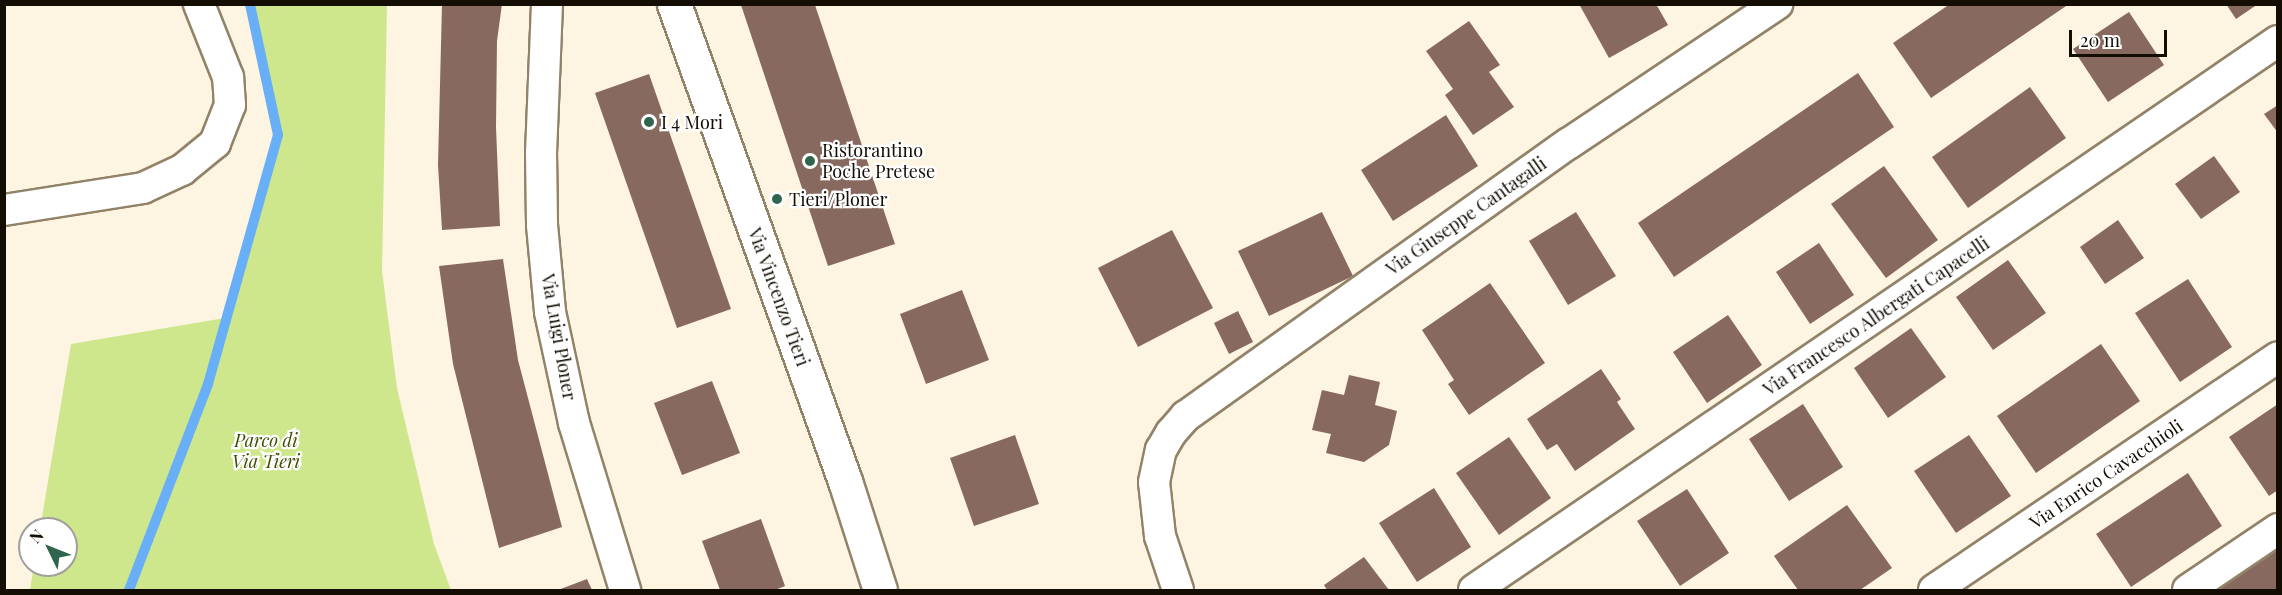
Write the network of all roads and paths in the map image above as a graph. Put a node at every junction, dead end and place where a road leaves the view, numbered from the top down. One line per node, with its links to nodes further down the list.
1 (199, 4): 6 (street)
2 (547, 4): 9 (street, Via Luigi Ploner)
3 (674, 4): 10 (street, Via Vincenzo Tieri)
4 (1777, 4): 11 (street, Via Giuseppe Cantagalli)
5 (2277, 41): 12 (street, Via Francesco Albergati Capacelli)
6 (4, 210)
7 (2277, 357): 13 (street, Via Enrico Cavacchioli)
8 (2277, 529): 14 (street)
9 (625, 591)
10 (880, 591)
11 (1178, 591)
12 (1474, 591)
13 (1934, 591)
14 (2188, 591)

